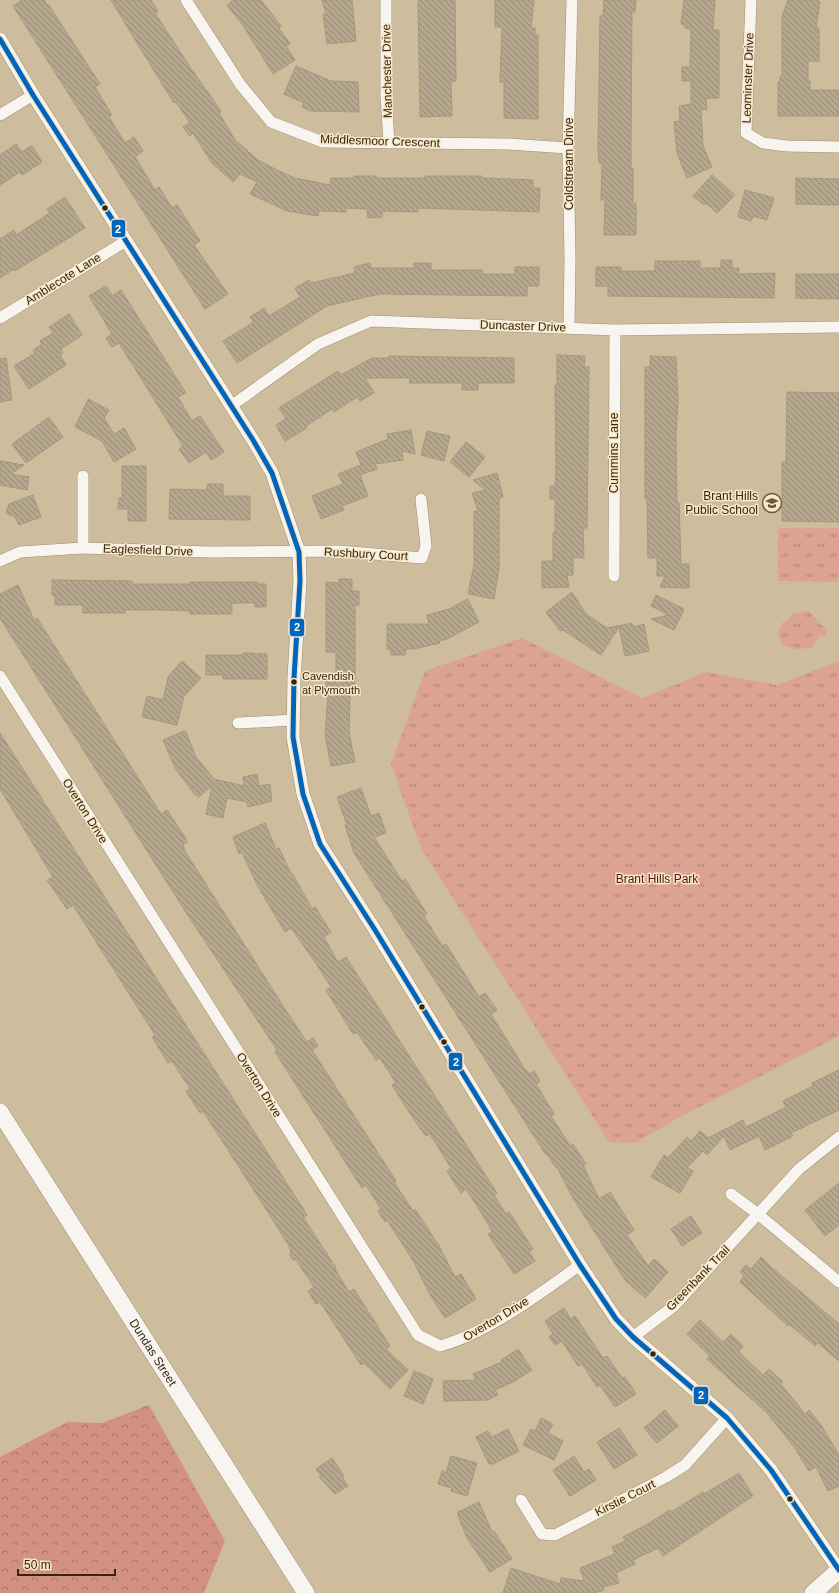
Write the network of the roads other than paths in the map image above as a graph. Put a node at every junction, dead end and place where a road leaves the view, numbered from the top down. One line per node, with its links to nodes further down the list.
1 (186, 0): 8 (street, Middlesmoor Crescent)
2 (386, 0): 8 (street, Manchester Drive)
3 (572, 0): 10 (street, Coldstream Drive)
4 (751, 0): 9 (street, Leominster Drive)
5 (0, 39): 6 (street)
6 (32, 95): 7 (street); 11 (street)
7 (0, 115)
8 (389, 143): 10 (street, Middlesmoor Crescent)
9 (839, 147)
10 (568, 148): 14 (street, Coldstream Drive)
11 (126, 241): 12 (street, Amblecote Lane); 16 (street)
12 (0, 318)
13 (839, 327): 15 (street, Duncaster Drive)
14 (569, 328): 15 (street, Duncaster Drive); 16 (street, Duncaster Drive)
15 (615, 330): 22 (street, Cummins Lane)
16 (231, 406): 20 (street)
17 (82, 476): 19 (street)
18 (421, 499): 20 (street, Rushbury Court)
19 (83, 548): 20 (street, Eaglesfield Drive); 21 (street, Eaglesfield Drive)
20 (299, 552): 24 (street)
21 (0, 561)
22 (614, 576)
23 (0, 676): 30 (street, Overton Drive)
24 (294, 720): 25 (street); 30 (street)
25 (238, 723)
26 (0, 1112): 36 (main road, Dundas Street)
27 (839, 1137): 29 (street, Greenbank Trail)
28 (731, 1194): 29 (street)
29 (758, 1214): 31 (street); 32 (street, Greenbank Trail)
30 (580, 1265): 32 (street)
31 (839, 1282)
32 (633, 1337): 33 (street)
33 (727, 1418): 34 (street, Kirstie Court); 35 (street)
34 (521, 1500)
35 (839, 1570): 37 (main road)
36 (306, 1593)
37 (813, 1593)

